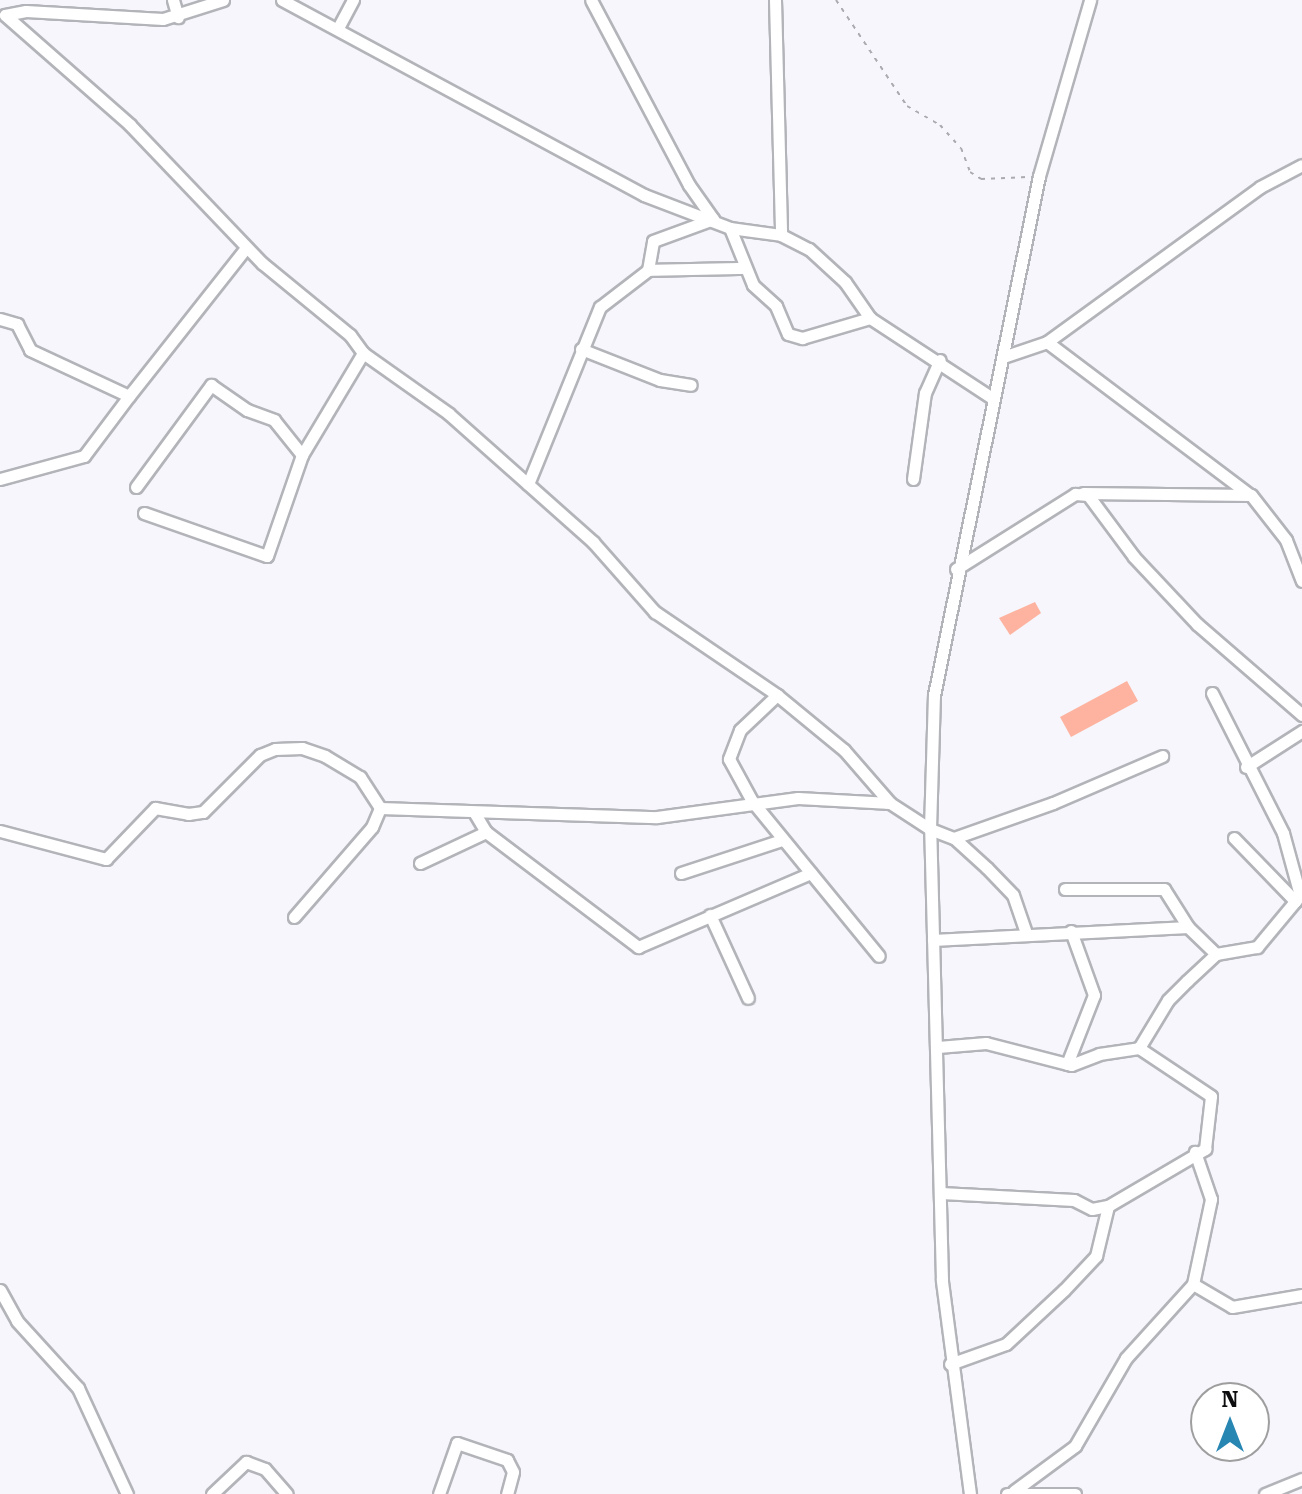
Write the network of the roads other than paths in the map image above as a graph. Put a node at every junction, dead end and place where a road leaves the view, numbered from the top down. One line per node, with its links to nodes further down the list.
1 (6, 0): 9 (street)
2 (173, 0): 10 (street)
3 (223, 0): 10 (street)
4 (282, 0): 11 (street)
5 (353, 0): 11 (street)
6 (591, 0): 13 (street)
7 (775, 0): 15 (street)
8 (1090, 0): 24 (street)
9 (2, 16): 10 (street); 16 (street)
10 (178, 17)
11 (338, 28): 13 (street)
12 (1302, 165): 21 (street)
13 (713, 219): 14 (street); 18 (street)
14 (730, 228): 15 (street); 17 (street)
15 (781, 235): 19 (street)
16 (246, 248): 23 (street); 27 (street)
17 (745, 268): 18 (street); 19 (street)
18 (648, 270): 22 (street)
19 (870, 318): 25 (street)
20 (0, 319): 27 (street)
21 (1047, 342): 24 (street); 35 (street)
22 (581, 349): 26 (street); 32 (street)
23 (363, 353): 29 (street); 32 (street)
24 (1003, 357): 28 (street)
25 (940, 360): 28 (street); 31 (street)
26 (691, 385)
27 (129, 396): 30 (street)
28 (994, 399): 37 (street)
29 (302, 455): 33 (street); 36 (street)
30 (0, 479)
31 (913, 479)
32 (528, 484): 40 (street)
33 (136, 487)
34 (1082, 493): 35 (street); 37 (street); 41 (street)
35 (1251, 495): 38 (street)
36 (144, 513)
37 (956, 569): 50 (street)
38 (1302, 581)
39 (1212, 693): 45 (street)
40 (777, 695): 46 (street); 47 (street)
41 (1296, 701): 42 (street)
42 (1302, 715)
43 (1302, 731): 45 (street)
44 (1162, 756): 53 (street)
45 (1246, 767): 60 (street)
46 (752, 801): 47 (street); 49 (street); 55 (street)
47 (890, 803): 50 (street)
48 (380, 808): 49 (street); 51 (street); 62 (street)
49 (474, 812): 52 (street)
50 (930, 829): 53 (street); 66 (street)
51 (0, 831)
52 (486, 832): 56 (street); 61 (street)
53 (954, 838): 65 (street)
54 (1234, 838): 60 (street)
55 (782, 840): 57 (street); 58 (street)
56 (420, 863)
57 (681, 873)
58 (811, 873): 61 (street); 68 (street)
59 (1065, 889): 63 (street)
60 (1299, 896): 67 (street)
61 (710, 915): 69 (street)
62 (294, 917)
63 (1188, 927): 64 (street); 67 (street)
64 (1071, 931): 65 (street); 72 (street)
65 (1026, 933): 66 (street)
66 (933, 940): 70 (street)
67 (1216, 954): 71 (street)
68 (879, 956)
69 (748, 998)
70 (938, 1047): 72 (street); 74 (street)
71 (1139, 1048): 72 (street); 73 (street)
72 (1067, 1064)
73 (1195, 1152): 75 (street); 76 (street)
74 (941, 1193): 75 (street); 79 (street)
75 (1108, 1206): 79 (street)
76 (1193, 1284): 78 (street); 81 (street)
77 (0, 1290): 82 (street)
78 (1302, 1295)
79 (950, 1364): 87 (street)
80 (1302, 1479): 89 (street)
81 (1011, 1492): 88 (street)
82 (127, 1494)
83 (212, 1494): 84 (street)
84 (287, 1494)
85 (439, 1494): 86 (street)
86 (507, 1494)
87 (970, 1494)
88 (1075, 1494)
89 (1265, 1494)

